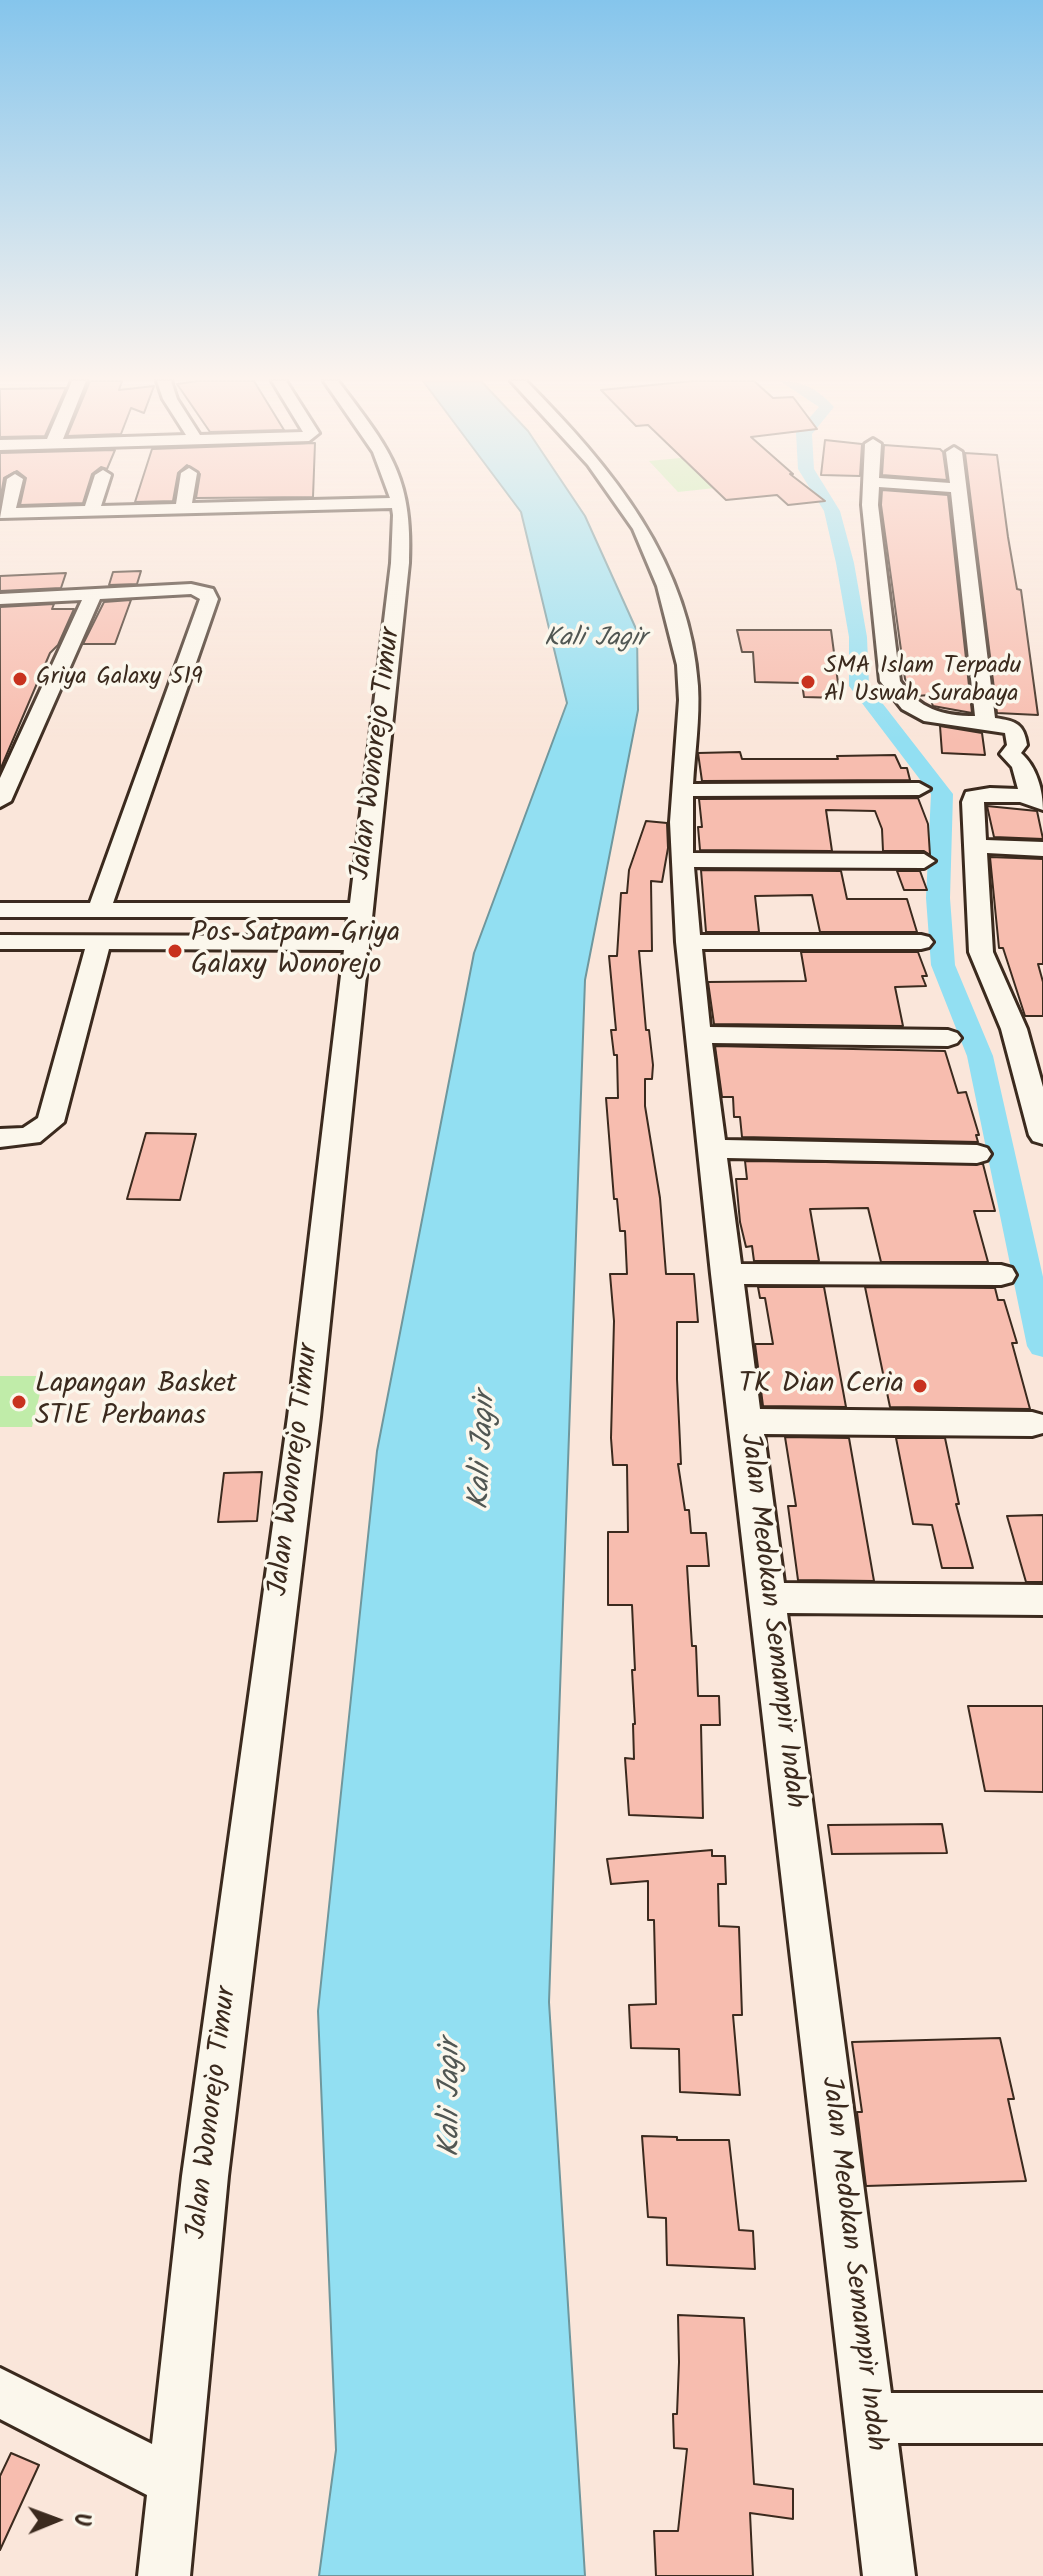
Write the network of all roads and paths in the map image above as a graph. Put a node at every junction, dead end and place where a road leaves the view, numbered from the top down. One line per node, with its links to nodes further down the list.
1 (94, 501): 8 (street)
2 (184, 501): 7 (street)
3 (623, 501): 16 (street, Jalan Medokan Semampir Indah)
4 (870, 501): 12 (street)
5 (961, 501): 12 (street)
6 (400, 503): 7 (street); 25 (street, Jalan Wonorejo Timur)
7 (183, 509): 8 (street)
8 (91, 511): 9 (street)
9 (3, 513)
10 (93, 595): 11 (street); 18 (street); 24 (street)
11 (0, 599)
12 (986, 722): 14 (street)
13 (1043, 747): 14 (street)
14 (1027, 759): 17 (street)
15 (919, 789): 16 (street)
16 (682, 790): 21 (street, Jalan Medokan Semampir Indah)
17 (1038, 800): 19 (street)
18 (0, 801)
19 (976, 846): 20 (street); 33 (street)
20 (1043, 849)
21 (684, 860): 22 (street); 30 (street, Jalan Medokan Semampir Indah)
22 (924, 861)
23 (0, 910): 24 (street)
24 (99, 910): 26 (street)
25 (360, 910): 26 (street); 32 (street, Jalan Wonorejo Timur)
26 (220, 911): 29 (street)
27 (99, 941): 28 (street); 29 (street); 38 (street)
28 (0, 942)
29 (212, 942): 32 (street)
30 (688, 942): 31 (street); 35 (street, Jalan Medokan Semampir Indah)
31 (921, 942)
32 (356, 943): 50 (street, Jalan Wonorejo Timur)
33 (1014, 1029): 34 (street); 37 (street)
34 (1043, 1030)
35 (698, 1035): 36 (street); 39 (street, Jalan Medokan Semampir Indah)
36 (948, 1038)
37 (1043, 1135)
38 (0, 1138)
39 (712, 1149): 40 (street); 41 (street, Jalan Medokan Semampir Indah)
40 (977, 1154)
41 (726, 1274): 42 (street); 43 (street, Jalan Medokan Semampir Indah)
42 (1001, 1275)
43 (745, 1421): 44 (street); 45 (street, Jalan Medokan Semampir Indah)
44 (1032, 1424)
45 (767, 1598): 46 (street); 48 (street, Jalan Medokan Semampir Indah)
46 (1043, 1600)
47 (0, 2393): 50 (street)
48 (870, 2418): 49 (street); 52 (street, Jalan Medokan Semampir Indah)
49 (1043, 2418)
50 (172, 2481): 51 (street, Jalan Wonorejo Timur)
51 (164, 2576)
52 (889, 2576)

